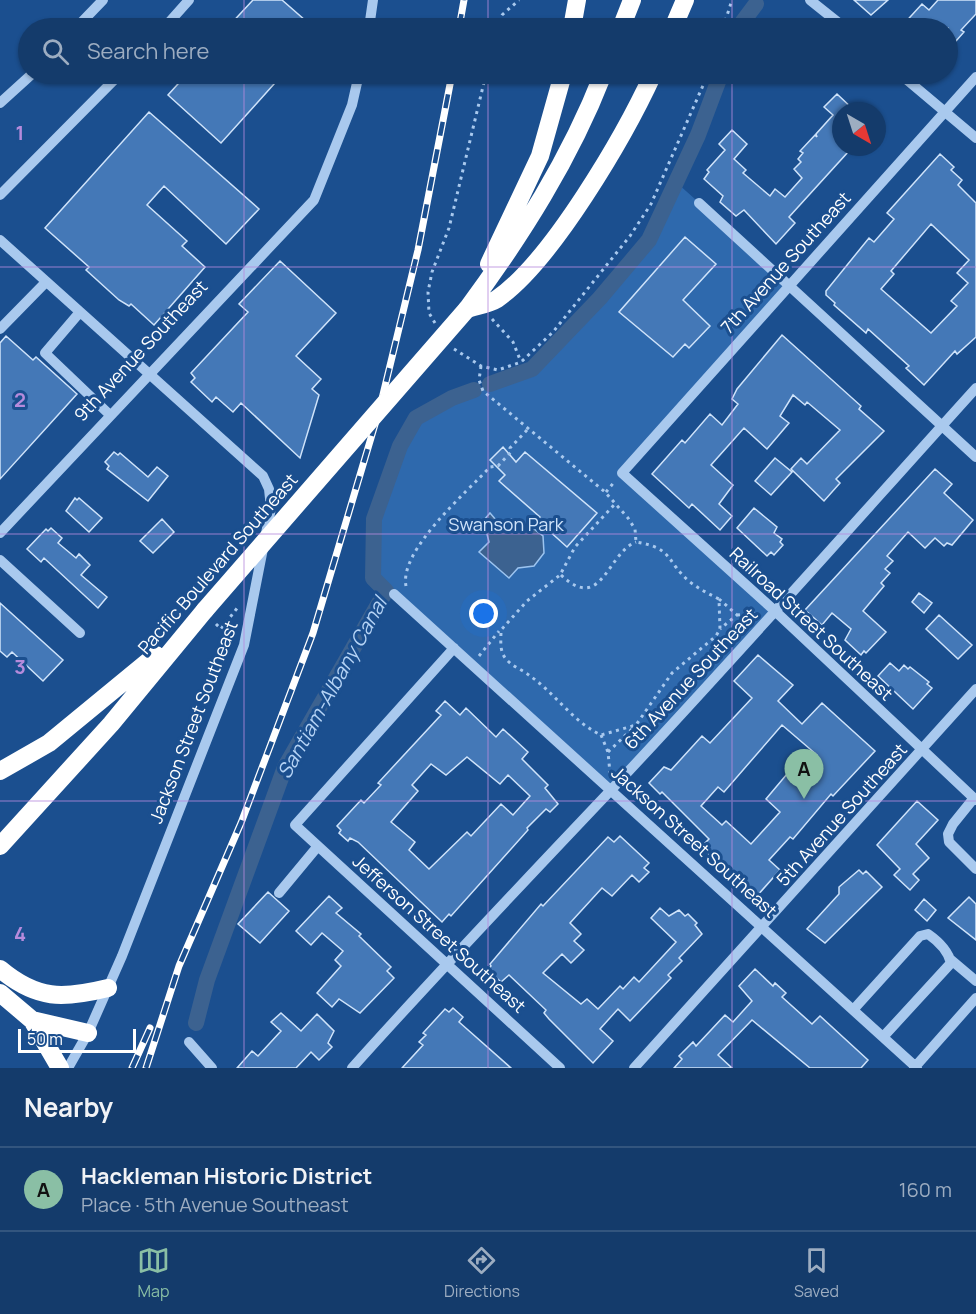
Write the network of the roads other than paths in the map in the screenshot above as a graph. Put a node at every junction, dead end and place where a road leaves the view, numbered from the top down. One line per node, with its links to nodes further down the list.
1 (103, 0): 8 (street)
2 (189, 0): 9 (street)
3 (373, 0): 10 (street)
4 (577, 0): 11 (highway)
5 (632, 0): 12 (highway)
6 (685, 0): 13 (highway)
7 (810, 0): 14 (street)
8 (86, 18)
9 (174, 18)
10 (370, 18)
11 (574, 18)
12 (625, 18)
13 (677, 18)
14 (832, 18)
15 (976, 77): 24 (street, 7th Avenue Southeast)
16 (21, 84): 23 (street)
17 (110, 84): 26 (street)
18 (357, 84): 34 (street, 9th Avenue Southeast)
19 (560, 84): 31 (highway)
20 (598, 84): 31 (highway)
21 (647, 84): 31 (highway)
22 (912, 84): 24 (street)
23 (0, 103)
24 (945, 111): 25 (street); 30 (street, 7th Avenue Southeast)
25 (976, 138)
26 (0, 195)
27 (699, 203): 30 (street)
28 (0, 240): 29 (street, Jackson Street Southeast)
29 (46, 282): 32 (street, Jackson Street Southeast); 33 (street)
30 (789, 283): 37 (street); 39 (street, 7th Avenue Southeast)
31 (467, 309): 44 (highway, Pacific Boulevard Southeast, bridge)
32 (80, 312): 34 (street, Jackson Street Southeast); 36 (street)
33 (0, 329)
34 (148, 373): 36 (street, 9th Avenue Southeast); 61 (street, Jackson Street Southeast)
35 (976, 388): 37 (street, 6th Avenue Southeast)
36 (110, 415): 40 (street, 9th Avenue Southeast)
37 (943, 424): 38 (street); 43 (street, 6th Avenue Southeast)
38 (976, 457)
39 (622, 473): 43 (street, Railroad Street Southeast)
40 (0, 533)
41 (0, 560): 45 (street)
42 (394, 594): 46 (street, Jackson Street Southeast)
43 (775, 611): 48 (street, Railroad Street Southeast); 50 (street, 6th Avenue Southeast)
44 (188, 629): 49 (highway); 52 (highway, Pacific Boulevard Southeast)
45 (80, 633)
46 (454, 648): 50 (street, Jackson Street Southeast); 53 (street, Jefferson Street Southeast)
47 (976, 689): 48 (street, 5th Avenue Southeast)
48 (921, 750): 51 (street, Railroad Street Southeast); 56 (street, 5th Avenue Southeast)
49 (4, 768)
50 (612, 789): 56 (street, Jackson Street Southeast); 58 (street, 6th Avenue Southeast)
51 (975, 799): 54 (street)
52 (0, 846)
53 (318, 846): 55 (street); 58 (street, Jefferson Street Southeast)
54 (976, 869)
55 (279, 893)
56 (764, 927): 64 (street, Jackson Street Southeast); 75 (street, 5th Avenue Southeast)
57 (950, 959): 60 (street); 64 (street); 67 (street)
58 (446, 962): 73 (street, 6th Avenue Southeast); 74 (street, Jefferson Street Southeast)
59 (0, 969): 61 (highway)
60 (976, 981)
61 (108, 988): 66 (street, Jackson Street Southeast)
62 (0, 993): 65 (highway)
63 (976, 998): 69 (street)
64 (853, 1010): 67 (street, Jackson Street Southeast)
65 (32, 1020): 66 (highway); 70 (highway)
66 (88, 1033): 71 (street)
67 (883, 1037): 69 (street, Jackson Street Southeast)
68 (189, 1042): 72 (street)
69 (915, 1067)
70 (60, 1068)
71 (68, 1068)
72 (212, 1068)
73 (352, 1068)
74 (560, 1068)
75 (634, 1068)

